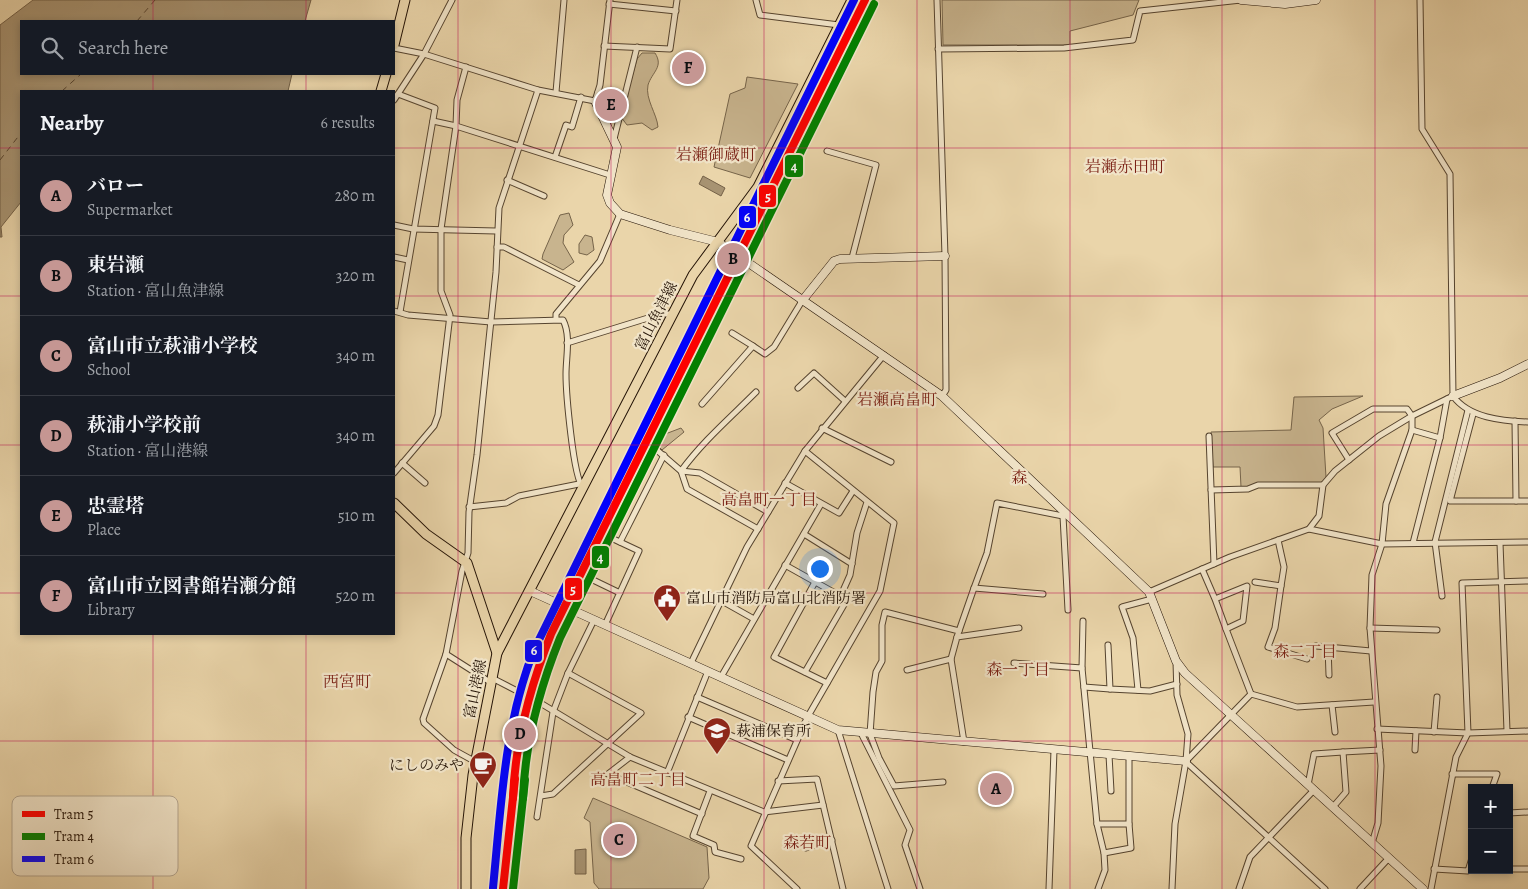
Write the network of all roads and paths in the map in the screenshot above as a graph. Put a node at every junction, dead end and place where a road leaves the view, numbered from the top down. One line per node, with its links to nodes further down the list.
1 (405, 0): 14 (main road)
2 (452, 0): 19 (street)
3 (564, 0): 24 (street)
4 (677, 0): 12 (street)
5 (756, 0): 13 (street)
6 (852, 0): 13 (main road, 富山魚津線)
7 (937, 0): 18 (street)
8 (1241, 0): 9 (street); 18 (street)
9 (1316, 0)
10 (1420, 0): 67 (street)
11 (609, 2): 12 (street); 16 (street)
12 (676, 11): 17 (street)
13 (839, 25): 45 (main road, 富山魚津線)
14 (395, 42)
15 (395, 46): 19 (street)
16 (604, 46): 17 (street); 25 (street)
17 (637, 47): 29 (street)
18 (938, 49): 47 (street)
19 (424, 54): 20 (street); 26 (street)
20 (466, 67): 23 (street); 32 (street)
21 (386, 75): 22 (main road)
22 (381, 90)
23 (538, 90): 24 (street); 34 (street)
24 (556, 92): 27 (street)
25 (598, 92): 29 (street); 30 (street)
26 (398, 94): 28 (street); 31 (street)
27 (581, 97): 30 (street); 36 (street)
28 (395, 98)
29 (624, 100): 33 (street)
30 (595, 101): 33 (street)
31 (433, 122): 32 (street); 42 (street)
32 (456, 126): 34 (street); 43 (street)
33 (614, 139): 37 (street)
34 (519, 145): 36 (street); 38 (street)
35 (827, 151): 49 (street)
36 (555, 157): 37 (street)
37 (610, 175): 40 (street)
38 (507, 180): 39 (street); 44 (street)
39 (544, 196)
40 (620, 214): 45 (street); 51 (street)
41 (395, 225): 42 (street)
42 (413, 229): 43 (street); 50 (street)
43 (441, 229): 44 (street); 57 (street)
44 (496, 231): 46 (street)
45 (718, 242): 52 (street); 55 (main road, 富山魚津線)
46 (497, 247): 51 (street); 58 (street)
47 (945, 256): 49 (street); 66 (street)
48 (395, 257): 50 (street)
49 (852, 258): 52 (street)
50 (408, 260): 54 (street)
51 (580, 285): 56 (street)
52 (802, 301): 61 (street); 62 (street)
53 (395, 311): 54 (street)
54 (400, 312): 57 (street)
55 (672, 314): 60 (street); 89 (main road, 富山魚津線)
56 (556, 319): 58 (street); 60 (street)
57 (449, 320): 58 (street); 83 (street)
58 (491, 322): 97 (street)
59 (732, 333): 61 (street)
60 (567, 342): 89 (street)
61 (753, 346): 69 (street)
62 (884, 355): 66 (street); 68 (street)
63 (1528, 364): 67 (street)
64 (798, 388): 68 (street)
65 (756, 392): 84 (street)
66 (942, 396): 99 (street)
67 (1450, 397): 70 (street); 71 (street); 77 (street)
68 (845, 401): 74 (street)
69 (702, 404)
70 (1471, 412): 72 (street); 92 (street); 105 (street)
71 (1412, 416): 75 (street); 81 (street); 81 (street)
72 (1515, 421): 73 (street); 92 (street)
73 (1528, 422)
74 (822, 428): 79 (street); 82 (street)
75 (1412, 430): 77 (street); 109 (street)
76 (1209, 436): 90 (street)
77 (1440, 438): 107 (street)
78 (651, 445): 80 (street)
79 (804, 451): 87 (street); 91 (street)
80 (664, 455): 84 (street); 104 (street)
81 (1349, 460): 88 (street)
82 (891, 462)
83 (402, 463): 85 (street); 86 (street)
84 (681, 470): 98 (street); 100 (street)
85 (395, 472)
86 (425, 483)
87 (785, 484): 96 (street); 98 (street)
88 (1323, 484): 90 (street); 101 (street)
89 (581, 486): 97 (street); 121 (main road, 富山魚津線)
90 (1211, 490): 112 (street)
91 (853, 491): 94 (street); 96 (street)
92 (1516, 501): 93 (street)
93 (1528, 501)
94 (867, 502): 111 (street); 158 (street)
95 (395, 504): 110 (main road)
96 (821, 504): 102 (street)
97 (469, 507): 110 (street)
98 (768, 512): 100 (street)
99 (1064, 514): 120 (street); 125 (street); 129 (street)
100 (758, 529): 128 (street)
101 (1309, 530): 103 (street); 109 (street)
102 (804, 534): 111 (street); 113 (street)
103 (1278, 540): 112 (street); 119 (street)
104 (620, 542): 122 (street); 122 (street)
105 (1435, 542): 107 (street); 108 (street); 126 (street)
106 (1528, 542): 108 (street)
107 (1413, 543): 109 (street)
108 (1500, 543): 118 (street)
109 (1382, 544): 135 (street)
110 (467, 563): 143 (main road, 富山港線); 144 (street)
111 (852, 564): 123 (street)
112 (1214, 564): 114 (street)
113 (785, 565): 116 (street); 130 (street)
114 (1202, 569): 125 (street); 127 (street)
115 (1528, 581): 118 (street)
116 (815, 582): 123 (street); 153 (street)
117 (1255, 582): 119 (street)
118 (1502, 582): 177 (street); 182 (street)
119 (1281, 586): 146 (street)
120 (974, 588): 124 (street); 138 (street)
121 (530, 591): 131 (street); 143 (main road, 富山魚津線)
122 (620, 593): 133 (street)
123 (842, 593): 153 (street)
124 (1043, 594)
125 (1151, 596): 147 (street); 162 (street)
126 (1442, 596)
127 (1216, 599): 136 (street); 136 (street)
128 (722, 601): 130 (street); 148 (street)
129 (1068, 610)
130 (754, 619): 156 (street)
131 (594, 620): 133 (street); 154 (street)
132 (1083, 621): 150 (street)
133 (605, 625): 148 (street)
134 (1019, 628): 138 (street)
135 (1370, 628): 137 (street); 142 (street)
136 (1226, 629): 164 (street)
137 (1436, 630)
138 (958, 634): 145 (street); 183 (street)
139 (1108, 645): 161 (street)
140 (1316, 646): 141 (street)
141 (1328, 647): 142 (street); 155 (street)
142 (1371, 651): 168 (street)
143 (497, 653): 157 (main road, 富山港線)
144 (446, 654): 157 (street); 196 (street)
145 (951, 659): 151 (street); 185 (street)
146 (1307, 659)
147 (1176, 661): 159 (street); 171 (street)
148 (691, 662): 152 (street)
149 (1014, 663): 150 (street)
150 (1082, 668): 160 (street)
151 (907, 670)
152 (708, 671): 156 (street); 165 (street)
153 (806, 672): 158 (street)
154 (568, 673): 170 (street); 186 (street)
155 (1329, 675)
156 (721, 677): 173 (street)
157 (491, 680): 163 (street); 196 (main road, 富山港線)
158 (827, 683): 173 (street)
159 (1177, 684): 162 (street); 197 (street)
160 (1084, 687): 161 (street); 191 (street)
161 (1110, 689): 162 (street)
162 (1138, 690)
163 (522, 694)
164 (1250, 694): 169 (street); 171 (street)
165 (697, 697): 172 (street); 184 (street)
166 (532, 698): 170 (street)
167 (1437, 698): 180 (street)
168 (1374, 702): 169 (street); 174 (street)
169 (1332, 705): 179 (street)
170 (553, 712): 186 (street); 206 (street)
171 (1230, 714): 197 (street); 203 (street)
172 (688, 717): 195 (street); 198 (street)
173 (808, 718): 175 (street); 184 (street)
174 (1378, 729): 176 (street); 188 (street)
175 (838, 730): 181 (street); 230 (street)
176 (1416, 731): 180 (street); 189 (street)
177 (1507, 731): 178 (street); 182 (street)
178 (1528, 731)
179 (1335, 732)
180 (1434, 732): 182 (street)
181 (861, 733): 183 (street); 231 (street)
182 (1468, 733): 199 (street)
183 (870, 734): 185 (street); 201 (street)
184 (797, 740): 195 (street)
185 (964, 742): 187 (street)
186 (607, 743): 194 (street); 206 (street)
187 (1054, 750): 191 (street); 232 (street)
188 (1380, 750): 190 (street); 218 (street)
189 (1415, 750)
190 (1344, 752): 203 (street); 208 (street)
191 (1090, 753): 192 (street); 214 (street)
192 (1109, 754): 193 (street); 204 (street)
193 (1129, 756): 197 (street); 215 (street)
194 (630, 757): 198 (street); 212 (street)
195 (788, 760): 200 (street)
196 (474, 761): 227 (main road, 富山港線)
197 (1186, 761): 216 (street); 234 (street)
198 (667, 773): 205 (street)
199 (1452, 774): 202 (street); 223 (street)
200 (778, 782): 207 (street); 209 (street)
201 (943, 782)
202 (1493, 784)
203 (1311, 787): 208 (street); 216 (street)
204 (1111, 790)
205 (710, 791): 209 (street); 212 (street)
206 (541, 796): 213 (street)
207 (823, 805): 209 (street); 217 (street)
208 (1333, 807): 218 (street)
209 (764, 812): 228 (street)
210 (1528, 812): 211 (street)
211 (1513, 813)
212 (702, 814): 221 (street)
213 (537, 817)
214 (1097, 824): 215 (street); 220 (street)
215 (1129, 824): 220 (street)
216 (1268, 837): 235 (street); 236 (street)
217 (832, 840): 219 (street); 229 (street)
218 (1372, 843): 222 (street)
219 (806, 848)
220 (1104, 853): 233 (street)
221 (741, 859)
222 (1388, 859): 237 (street); 238 (street)
223 (1434, 869): 226 (street); 239 (street)
224 (1513, 869): 225 (street)
225 (1528, 869)
226 (1468, 871)
227 (466, 889)
228 (797, 889)
229 (843, 889)
230 (888, 889)
231 (920, 889)
232 (1049, 889)
233 (1098, 889)
234 (1172, 889)
235 (1239, 889)
236 (1325, 889)
237 (1360, 889)
238 (1423, 889)
239 (1431, 889)

